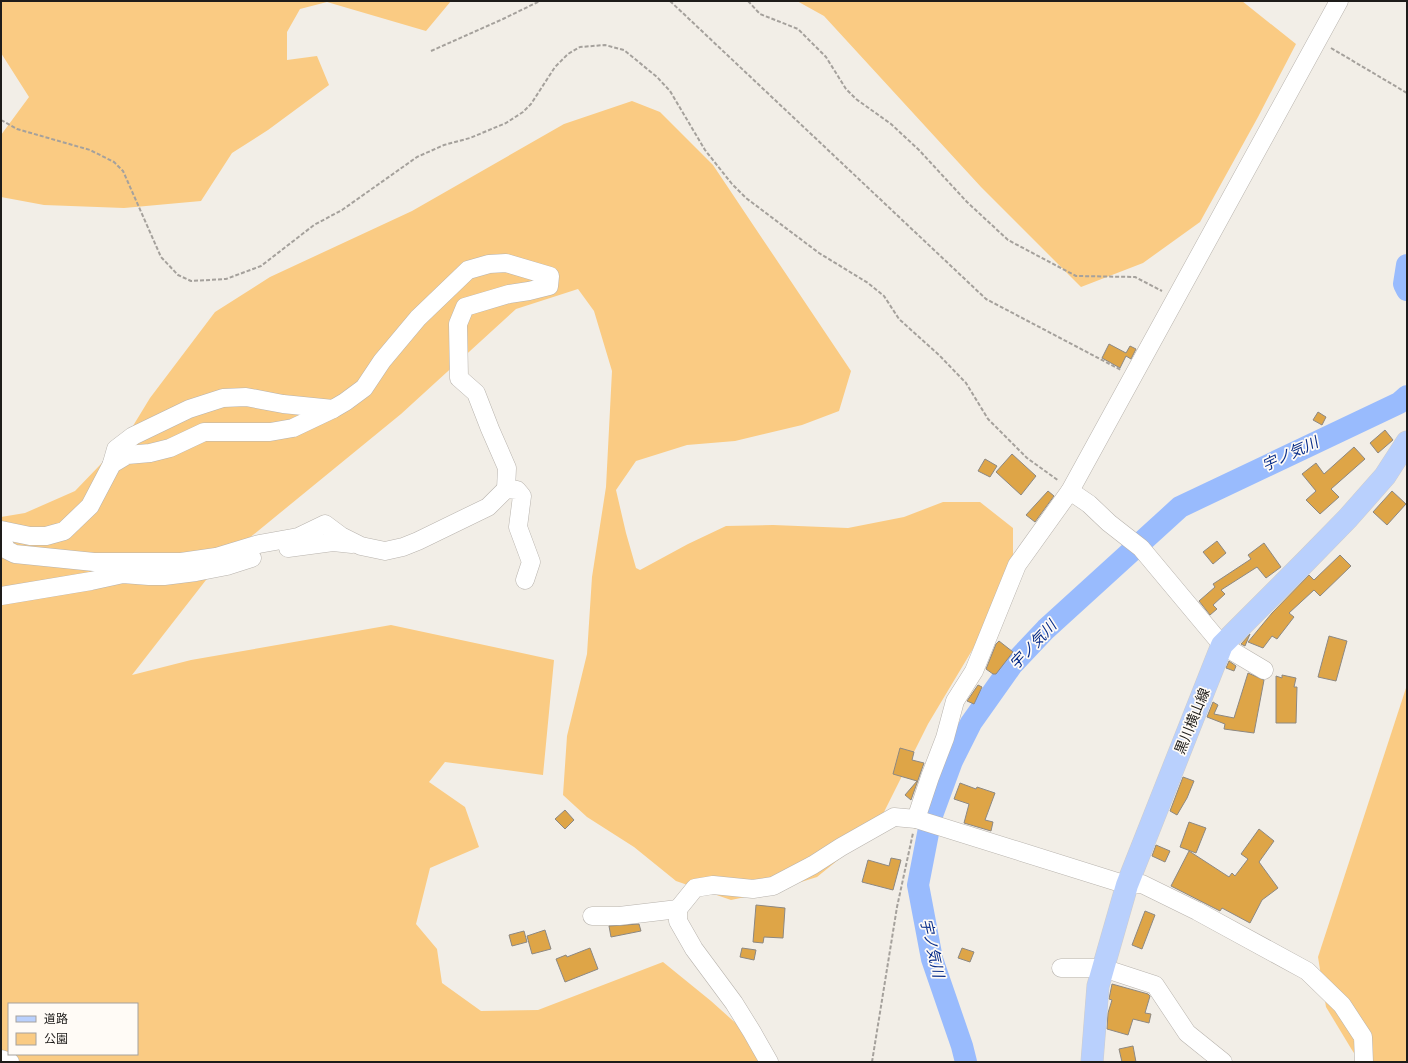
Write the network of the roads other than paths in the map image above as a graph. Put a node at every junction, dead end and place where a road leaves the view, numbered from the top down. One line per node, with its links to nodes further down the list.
1 (1339, 1): 6 (street)
2 (333, 409): 4 (street); 4 (street); 5 (street)
3 (1407, 442): 12 (main road, 黒川横山線)
4 (112, 464): 7 (street)
5 (506, 489): 9 (street); 10 (street)
6 (1070, 491): 12 (street); 14 (street)
7 (1, 530)
8 (1, 539): 9 (street)
9 (357, 544): 11 (street)
10 (525, 580)
11 (1, 596)
12 (1222, 645): 13 (street); 15 (main road, 黒川横山線)
13 (1264, 670)
14 (916, 819): 15 (street); 16 (street)
15 (1127, 885): 19 (main road, 黒川横山線); 25 (street)
16 (678, 909): 17 (street); 22 (street)
17 (592, 916)
18 (1061, 968): 19 (street)
19 (1103, 968): 23 (main road, 黒川横山線); 24 (street)
20 (1, 1059): 21 (street)
21 (10, 1062)
22 (769, 1062)
23 (1092, 1062)
24 (1223, 1062)
25 (1364, 1062)

